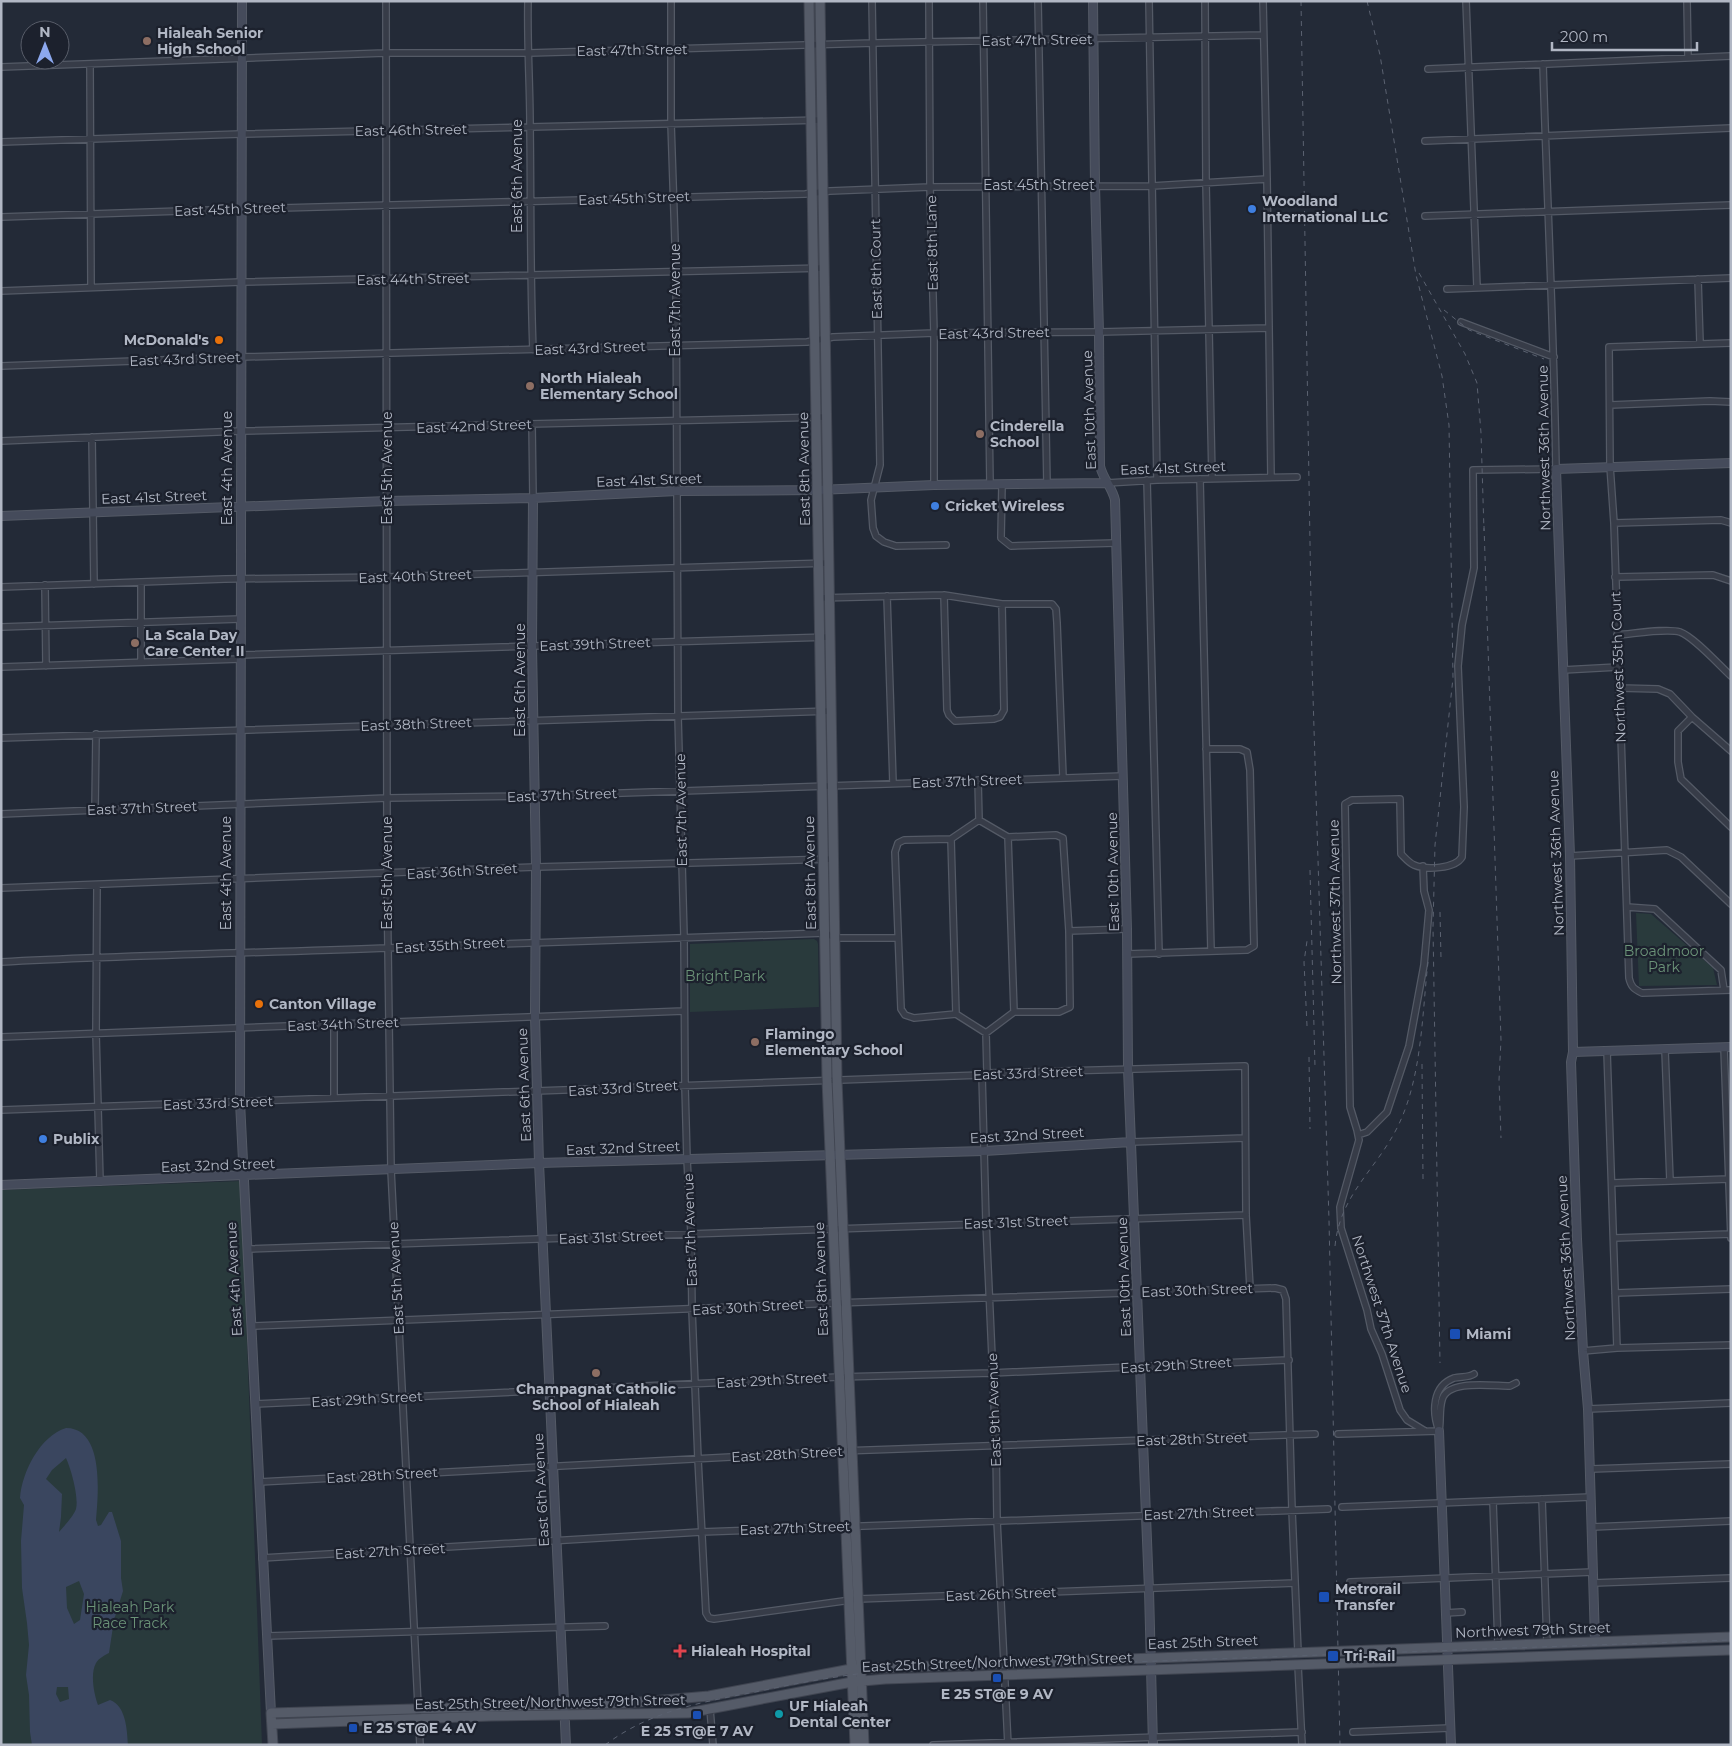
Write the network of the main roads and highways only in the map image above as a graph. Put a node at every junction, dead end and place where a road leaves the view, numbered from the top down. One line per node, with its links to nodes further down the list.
1 (809, 1): 3 (main road, East 8th Avenue)
2 (820, 1): 3 (main road, East 8th Avenue)
3 (823, 489): 10 (main road, East 8th Avenue); 10 (main road, East 8th Avenue)
4 (1731, 1636): 5 (main road, Northwest 79th Street)
5 (1336, 1650): 7 (main road, East 25th Street)
6 (1731, 1650): 8 (main road, Northwest 79th Street)
7 (1240, 1654): 9 (main road); 10 (main road, East 25th Street)
8 (1336, 1663): 9 (main road, East 25th Street/Northwest 79th Street)
9 (1241, 1667): 11 (main road, East 25th Street/Northwest 79th Street)
10 (856, 1669): 11 (main road, East 8th Avenue); 12 (main road, East 25th Street)
11 (856, 1681): 12 (main road, East 25th Street/Northwest 79th Street); 16 (main road, East 8th Avenue); 17 (main road, East 8th Avenue)
12 (564, 1709): 13 (main road, East 25th Street/Northwest 79th Street); 14 (main road, East 25th Street/Northwest 79th Street)
13 (271, 1713): 14 (main road, East 4th Avenue)
14 (272, 1724): 15 (main road, East 4th Avenue)
15 (273, 1745)
16 (855, 1745)
17 (864, 1745)

